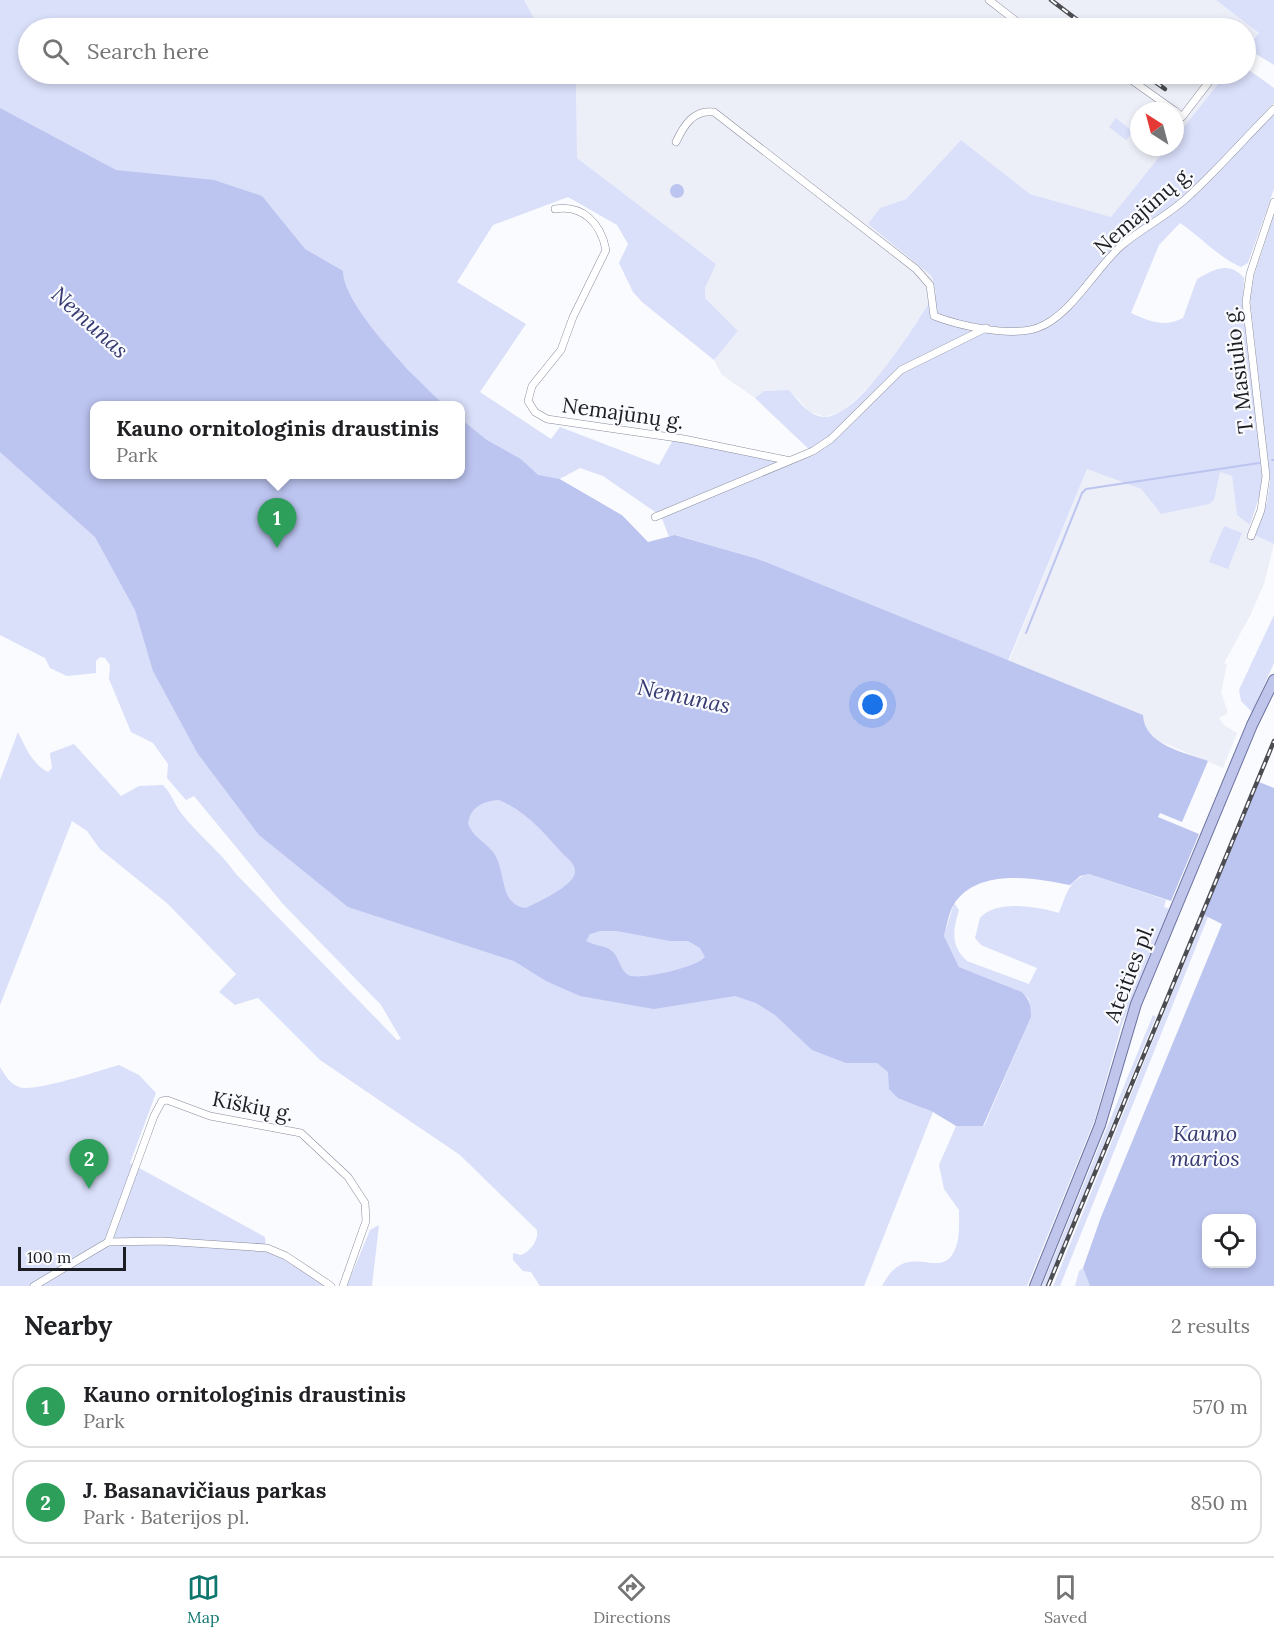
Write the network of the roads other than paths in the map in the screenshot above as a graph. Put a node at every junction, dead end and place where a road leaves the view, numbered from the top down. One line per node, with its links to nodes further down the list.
1 (989, 0): 2 (street)
2 (1012, 18)
3 (1137, 84): 5 (street)
4 (1207, 84): 7 (street)
5 (1162, 102)
6 (1274, 109): 11 (street, Nemajūnų g.)
7 (1184, 114)
8 (676, 142): 11 (street)
9 (1274, 202): 14 (street, T. Masiulio g.)
10 (555, 209): 12 (street, Nemajūnų g.)
11 (987, 328): 12 (street, Nemajūnų g.)
12 (786, 460): 13 (street, Nemajūnų g.)
13 (655, 517)
14 (1251, 536)
15 (1274, 680): 20 (main road, Ateities pl.)
16 (108, 1242): 17 (street); 18 (street); 19 (street, Kiškių g.)
17 (34, 1286)
18 (332, 1286)
19 (343, 1286)
20 (1035, 1286)

